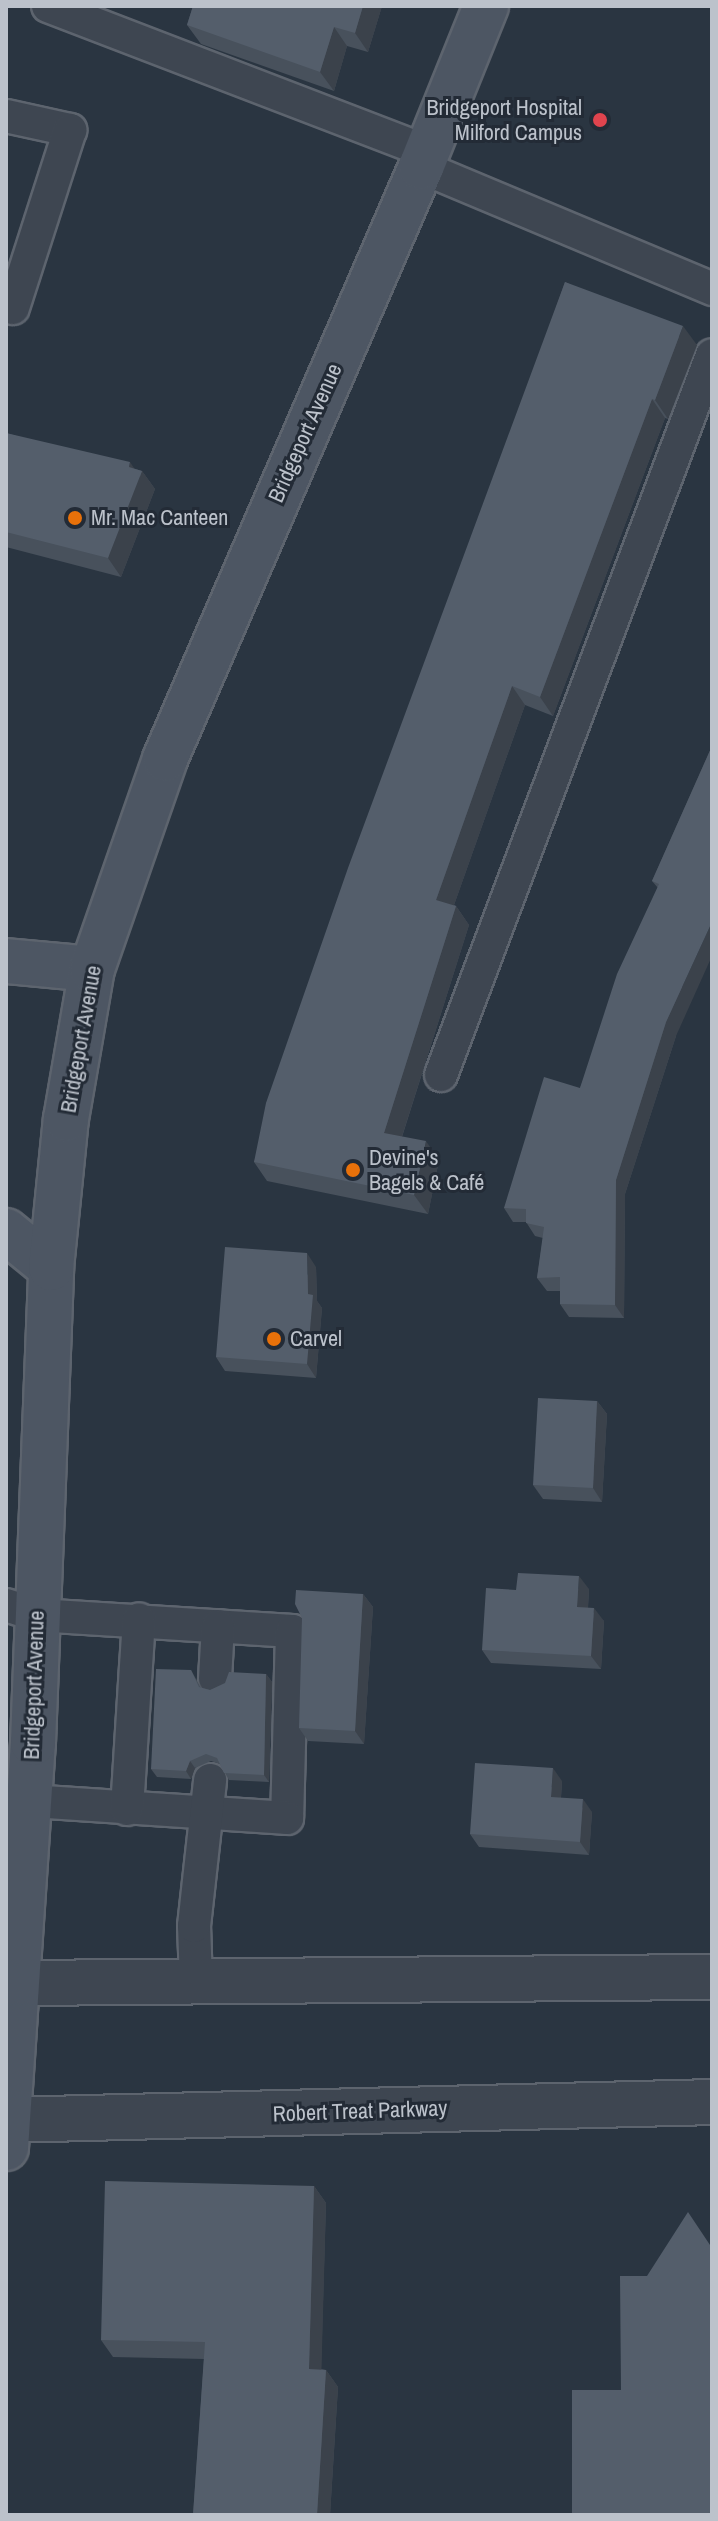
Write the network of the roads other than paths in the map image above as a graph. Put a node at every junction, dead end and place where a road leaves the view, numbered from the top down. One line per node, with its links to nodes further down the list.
1 (486, 6): 4 (main road, Bridgeport Avenue)
2 (66, 9): 4 (lane)
3 (6, 116): 6 (lane)
4 (425, 160): 5 (lane); 9 (main road, Bridgeport Avenue)
5 (712, 289)
6 (13, 308)
7 (712, 355): 10 (lane)
8 (6, 961): 9 (main road)
9 (92, 969): 13 (main road, Bridgeport Avenue)
10 (441, 1075)
11 (6, 1231): 13 (main road)
12 (6, 1267): 13 (main road)
13 (51, 1268): 14 (main road, Bridgeport Avenue)
14 (22, 1610): 15 (lane); 19 (main road, Bridgeport Avenue)
15 (139, 1619): 16 (lane); 20 (lane)
16 (218, 1626): 17 (lane); 21 (lane)
17 (215, 1679)
18 (210, 1780): 21 (lane)
19 (30, 1801): 20 (lane); 24 (main road, Bridgeport Avenue)
20 (127, 1809): 21 (lane)
21 (209, 1815): 23 (lane)
22 (712, 1977): 23 (street)
23 (196, 1982): 24 (street)
24 (20, 1983): 26 (main road, Bridgeport Avenue)
25 (712, 2102): 26 (street, Robert Treat Parkway)
26 (7, 2134)

